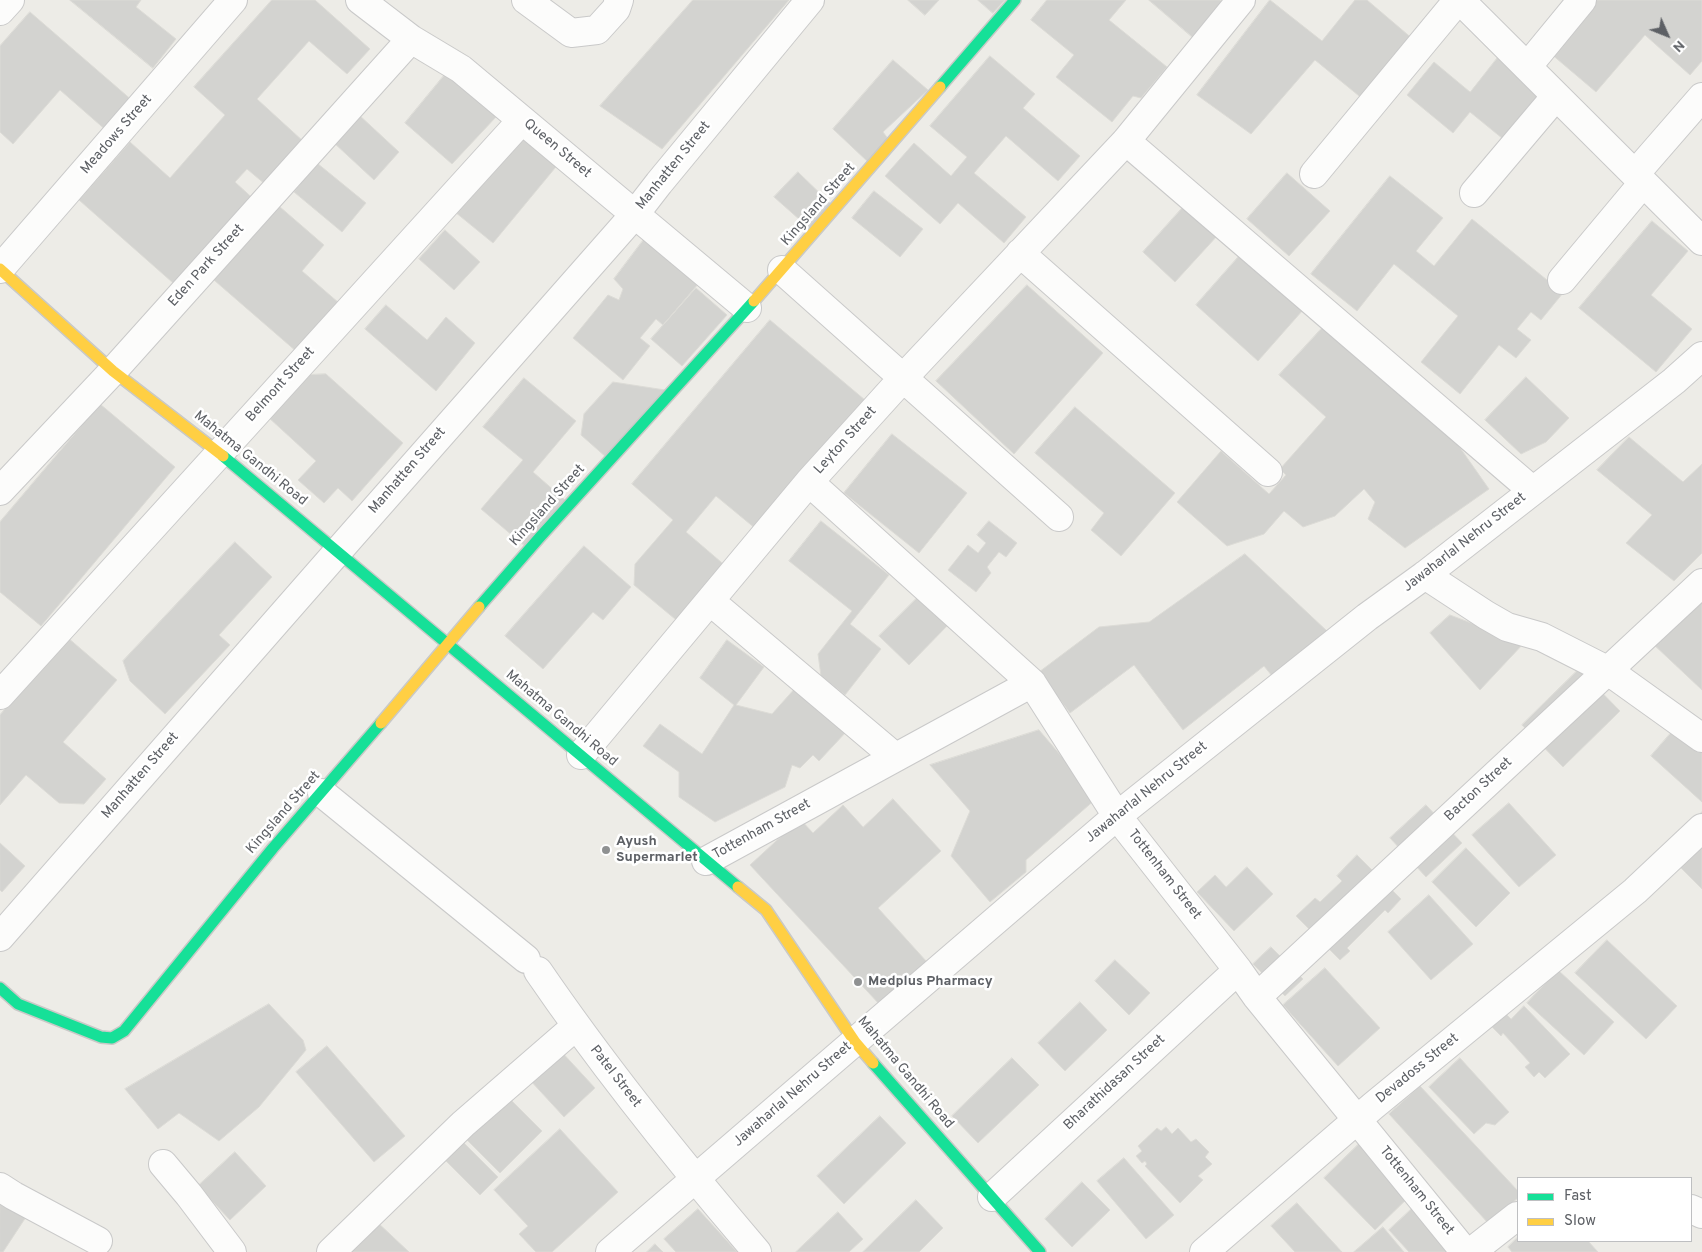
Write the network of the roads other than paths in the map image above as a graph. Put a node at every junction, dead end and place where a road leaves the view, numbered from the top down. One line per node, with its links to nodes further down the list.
1 (10, 0): 11 (street)
2 (234, 0): 24 (street, Meadows Street)
3 (360, 0): 12 (street, Queen Street)
4 (526, 0): 5 (street)
5 (618, 0)
6 (810, 0): 21 (street, Manhatten Street)
7 (1015, 0): 25 (street, Kingsland Street)
8 (1241, 0): 17 (street, Leyton Street)
9 (1459, 0): 13 (street); 18 (street)
10 (1582, 0): 13 (street)
11 (0, 11)
12 (411, 39): 16 (street, Queen Street); 29 (street, Eden Park Street)
13 (1527, 67): 14 (street)
14 (1556, 96): 19 (street); 20 (street)
15 (1702, 97): 19 (street)
16 (522, 120): 21 (street, Queen Street); 31 (street, Belmont Street)
17 (1126, 141): 23 (street, Leyton Street); 34 (street)
18 (1314, 174)
19 (1639, 178): 22 (street); 26 (street)
20 (1474, 193)
21 (635, 214): 27 (street, Queen Street); 37 (street, Manhatten Street)
22 (1702, 242)
23 (1020, 253): 30 (street, Leyton Street); 32 (street)
24 (0, 269): 29 (street, Mahatma Gandhi Road)
25 (782, 270): 27 (street, Kingsland Street); 30 (street)
26 (1562, 280)
27 (747, 308): 41 (street, Kingsland Street)
28 (1702, 356): 34 (street, Jawaharlal Nehru Street)
29 (113, 371): 31 (street, Mahatma Gandhi Road); 35 (street, Eden Park Street)
30 (904, 378): 33 (street, Leyton Street); 36 (street)
31 (220, 452): 37 (street, Mahatma Gandhi Road); 44 (street, Belmont Street)
32 (1268, 472)
33 (810, 482): 40 (street, Leyton Street); 43 (street)
34 (1532, 490): 38 (street, Jawaharlal Nehru Street)
35 (0, 491)
36 (1059, 517)
37 (338, 551): 41 (street, Mahatma Gandhi Road); 52 (street, Manhatten Street)
38 (1425, 575): 42 (street); 49 (street, Jawaharlal Nehru Street)
39 (1702, 583): 42 (street, Bacton Street)
40 (710, 601): 46 (street, Leyton Street); 47 (street)
41 (448, 643): 46 (street, Mahatma Gandhi Road); 48 (street, Kingsland Street)
42 (1608, 670): 45 (street); 55 (street, Bacton Street)
43 (1032, 683): 47 (street, Tottenham Street); 49 (street, Tottenham Street)
44 (0, 694)
45 (1702, 738)
46 (581, 755): 51 (street, Mahatma Gandhi Road)
47 (896, 757): 51 (street, Tottenham Street)
48 (322, 793): 54 (street, Kingsland Street); 56 (street, Patel Street)
49 (1117, 816): 53 (street, Tottenham Street); 57 (street, Jawaharlal Nehru Street)
50 (1702, 828): 58 (street, Devadoss Street)
51 (706, 860): 57 (street, Mahatma Gandhi Road)
52 (0, 937)
53 (1238, 970): 55 (street, Tottenham Street); 62 (street, Bharathidasan Street)
54 (0, 988)
55 (1257, 998): 58 (street, Tottenham Street)
56 (576, 1026): 60 (street, Patel Street); 66 (street)
57 (855, 1042): 60 (street, Jawaharlal Nehru Street); 62 (street, Mahatma Gandhi Road)
58 (1358, 1120): 70 (street, Devadoss Street); 71 (street, Tottenham Street)
59 (164, 1164): 65 (street)
60 (694, 1180): 67 (street, Jawaharlal Nehru Street); 68 (street, Patel Street)
61 (0, 1187): 64 (street)
62 (992, 1197): 69 (street, Mahatma Gandhi Road)
63 (1517, 1217): 72 (street)
64 (98, 1241)
65 (232, 1252)
66 (331, 1252)
67 (610, 1252)
68 (757, 1252)
69 (1040, 1252)
70 (1204, 1252)
71 (1465, 1252)
72 (1471, 1252)

